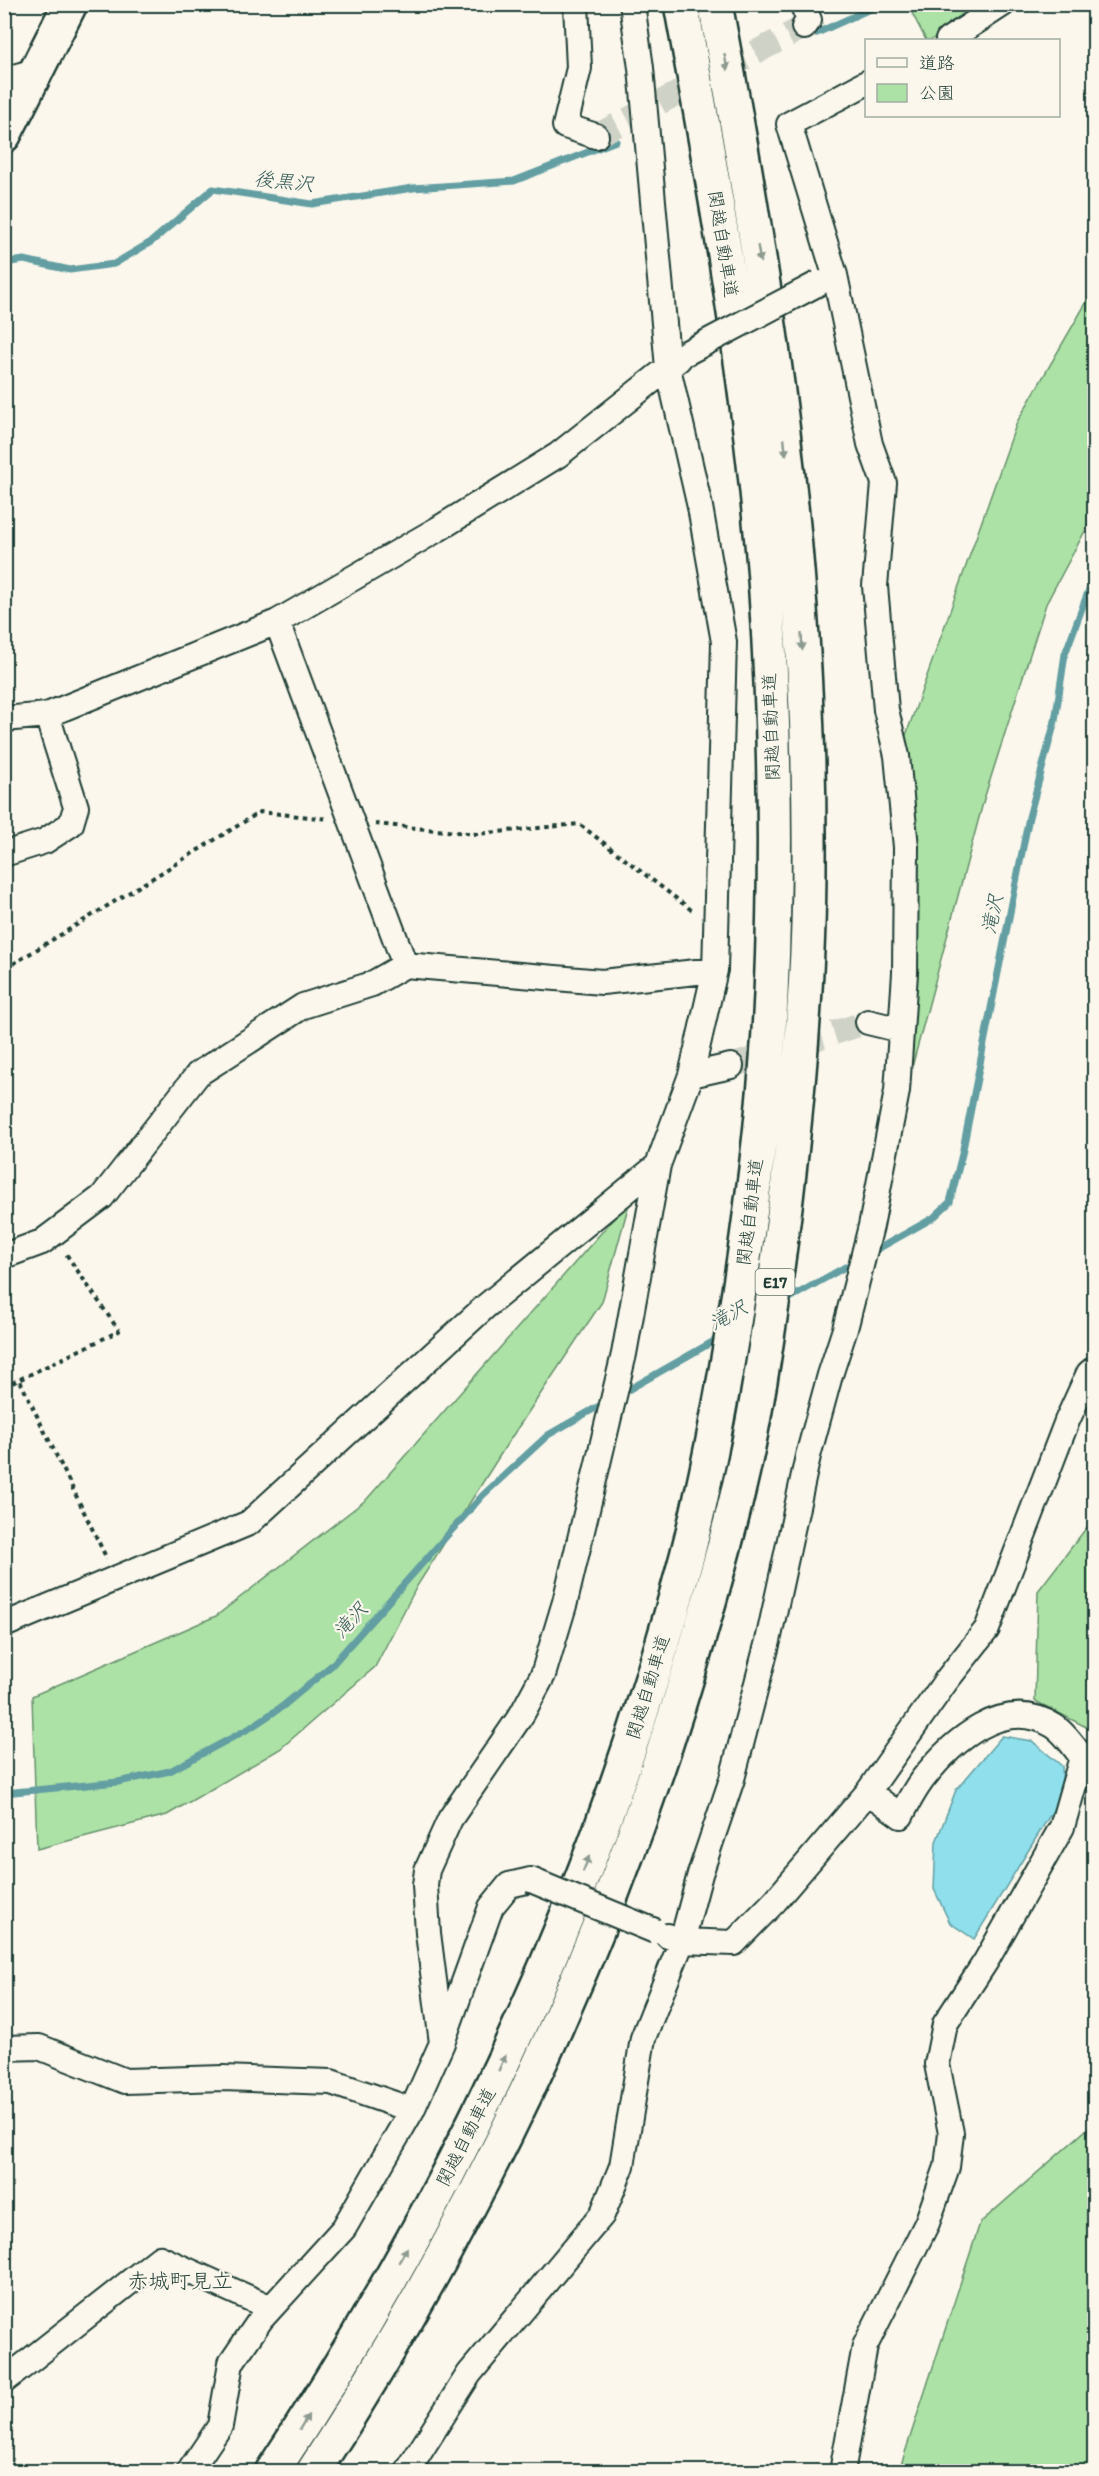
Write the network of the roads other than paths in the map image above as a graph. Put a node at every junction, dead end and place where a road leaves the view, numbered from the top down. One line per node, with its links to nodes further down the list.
1 (70, 4): 8 (main road)
2 (576, 4): 12 (street)
3 (632, 4): 14 (street)
4 (681, 4): 37 (main road, 関越自動車道 / E17, one-way to 4)
5 (715, 4): 38 (main road, 関越自動車道 / E17, one-way to 38)
6 (1003, 4): 7 (street)
7 (950, 39)
8 (38, 70): 9 (street); 11 (main road)
9 (4, 80)
10 (865, 84): 13 (street)
11 (4, 135)
12 (596, 136)
13 (827, 279): 14 (street, bridge); 22 (street)
14 (677, 361): 15 (street); 20 (street)
15 (277, 622): 16 (street); 19 (street)
16 (47, 715): 17 (street); 18 (street)
17 (4, 719)
18 (4, 854)
19 (405, 964): 20 (street); 26 (street)
20 (715, 970): 24 (street)
21 (868, 1022): 22 (street)
22 (901, 1030): 30 (street)
23 (731, 1066): 24 (street)
24 (691, 1075): 25 (street)
25 (658, 1166): 28 (street); 31 (street)
26 (4, 1256)
27 (1095, 1369): 29 (street)
28 (4, 1625)
29 (868, 1792): 30 (street); 40 (street)
30 (682, 1941): 31 (street, bridge); 39 (street)
31 (442, 2043): 33 (street)
32 (4, 2048): 33 (street)
33 (412, 2110): 34 (street)
34 (271, 2308): 35 (street); 36 (street)
35 (4, 2380)
36 (189, 2472)
37 (272, 2472)
38 (313, 2472)
39 (408, 2472)
40 (842, 2472)

